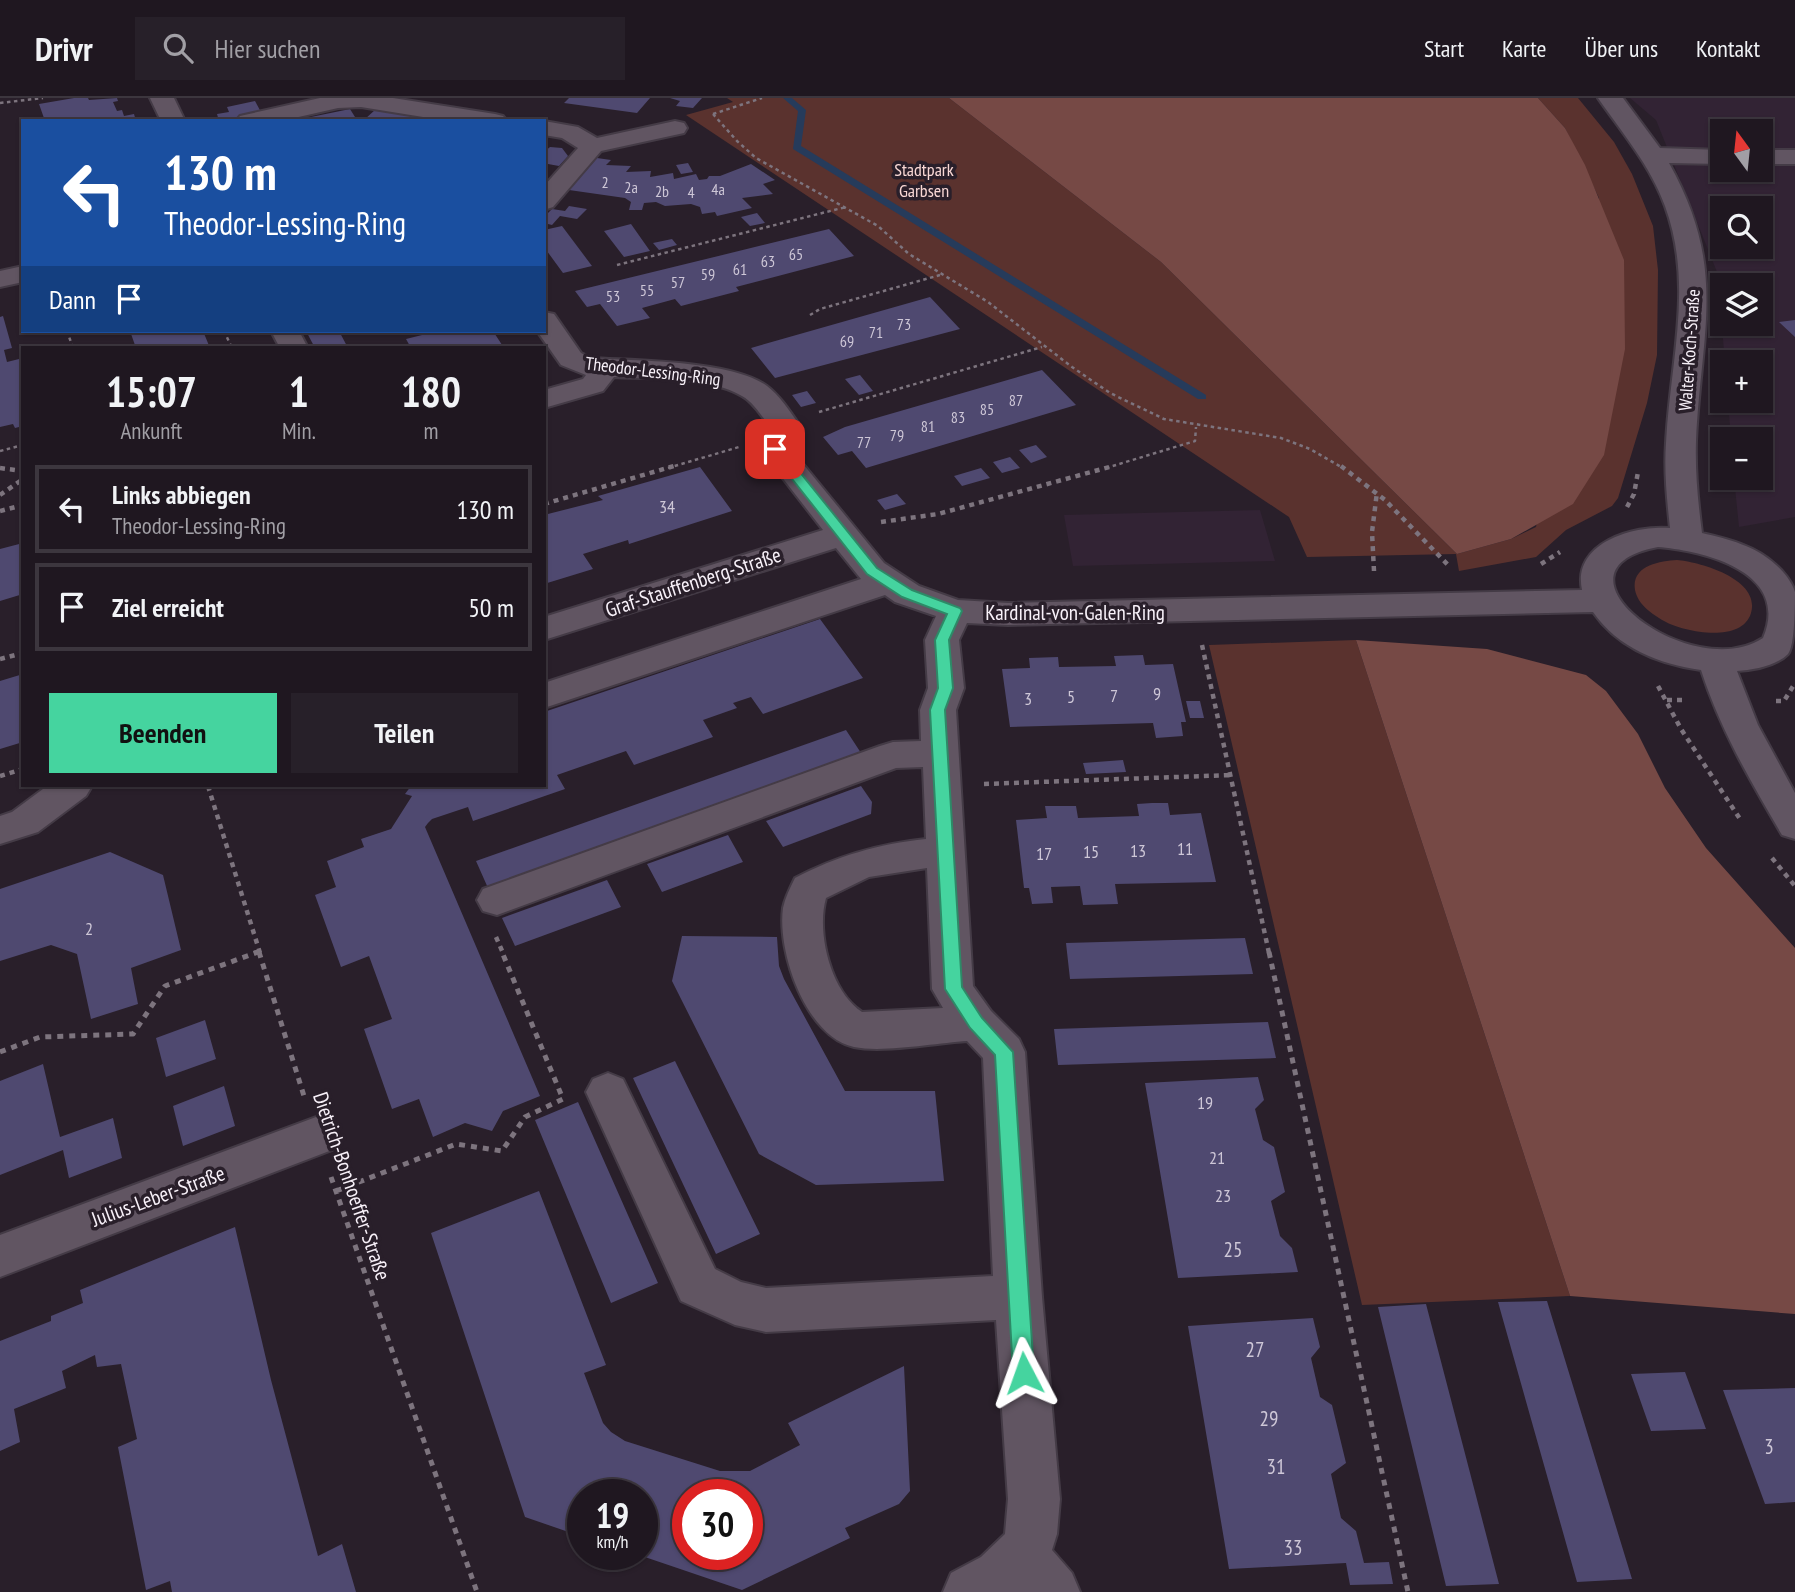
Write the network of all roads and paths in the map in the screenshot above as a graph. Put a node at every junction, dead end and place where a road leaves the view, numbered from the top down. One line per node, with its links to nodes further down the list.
1 (43, 98): 7 (path)
2 (162, 98): 10 (street)
3 (743, 98): 9 (path)
4 (762, 98): 9 (path)
5 (1610, 98): 16 (street, Walter-Koch-Straße)
6 (361, 100): 8 (street); 11 (street)
7 (0, 103)
8 (413, 103): 12 (street)
9 (747, 103): 21 (path)
10 (172, 119)
11 (257, 119)
12 (486, 119)
13 (546, 128): 15 (street)
14 (675, 128): 15 (street)
15 (593, 146): 20 (street)
16 (1654, 155): 17 (street); 46 (street, Walter-Koch-Straße)
17 (1710, 157)
18 (1773, 157): 19 (street)
19 (1795, 157)
20 (546, 200)
21 (846, 207): 22 (path); 24 (path)
22 (617, 265)
23 (21, 274): 25 (street)
24 (941, 275): 26 (path); 28 (path)
25 (0, 279)
26 (810, 316)
27 (546, 323): 29 (street, Theodor-Lessing-Ring)
28 (1043, 346): 31 (path); 32 (path)
29 (606, 368): 30 (street); 32 (street, Theodor-Lessing-Ring)
30 (546, 398)
31 (1196, 427): 39 (path); 45 (path)
32 (779, 436): 41 (path); 45 (street, Theodor-Lessing-Ring)
33 (21, 446): 34 (path)
34 (0, 451)
35 (0, 468): 36 (path)
36 (21, 471)
37 (1638, 471): 43 (path)
38 (21, 480): 40 (path)
39 (1377, 492): 49 (path); 51 (path)
40 (0, 495)
41 (546, 504)
42 (21, 506): 44 (path)
43 (1625, 510)
44 (0, 511)
45 (842, 535): 50 (street, Theodor-Lessing-Ring); 55 (street, Graf-Stauffenberg-Straße)
46 (1688, 539): 52 (street); 53 (street)
47 (1565, 547): 48 (path)
48 (1540, 564)
49 (1452, 569)
50 (888, 582): 54 (street, Theodor-Lessing-Ring); 61 (street)
51 (1375, 584)
52 (1791, 596): 59 (street)
53 (1601, 601): 54 (street, Kardinal-von-Galen-Ring); 59 (street)
54 (955, 611): 63 (street, Kardinal-von-Galen-Ring)
55 (546, 628)
56 (1200, 633): 65 (path)
57 (21, 654): 58 (path)
58 (0, 659)
59 (1716, 661): 69 (street)
60 (1795, 683): 62 (path)
61 (546, 695)
62 (1784, 701)
63 (940, 769): 65 (path); 71 (street, Kardinal-von-Galen-Ring); 72 (street)
64 (21, 770): 66 (path)
65 (1232, 775): 84 (path)
66 (0, 776)
67 (72, 787): 70 (street)
68 (208, 787): 73 (path, Dietrich-Bonhoeffer-Straße)
69 (1795, 825)
70 (0, 830)
71 (944, 852): 74 (street, Kardinal-von-Galen-Ring); 74 (street)
72 (497, 900): 78 (path)
73 (260, 950): 75 (path); 77 (path, Dietrich-Bonhoeffer-Straße)
74 (976, 1023): 80 (street, Kardinal-von-Galen-Ring)
75 (0, 1052)
76 (608, 1092): 80 (street)
77 (316, 1136): 78 (path, Dietrich-Bonhoeffer-Straße); 79 (street, Julius-Leber-Straße)
78 (335, 1191): 82 (path, Dietrich-Bonhoeffer-Straße)
79 (0, 1256)
80 (1018, 1297): 81 (street, Kardinal-von-Galen-Ring)
81 (1038, 1574): 83 (street, Kardinal-von-Galen-Ring)
82 (477, 1592)
83 (970, 1592)
84 (1408, 1592)

